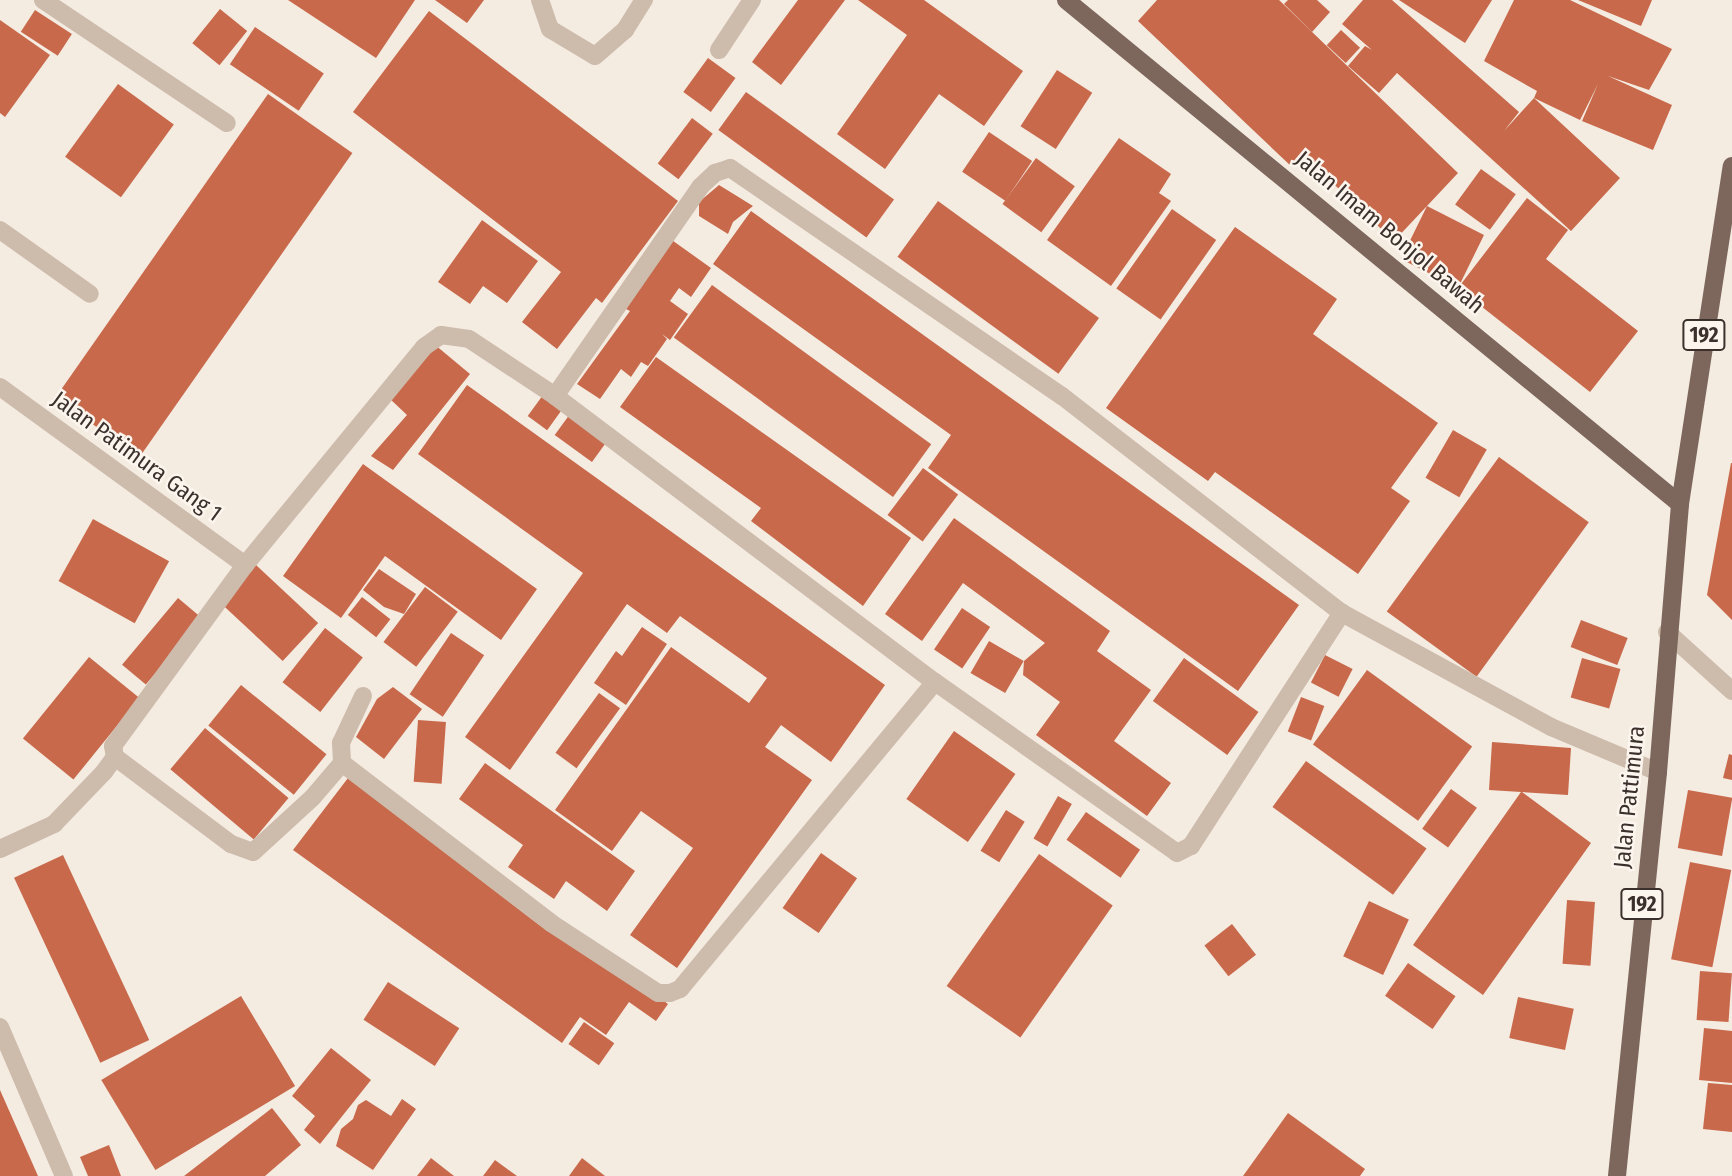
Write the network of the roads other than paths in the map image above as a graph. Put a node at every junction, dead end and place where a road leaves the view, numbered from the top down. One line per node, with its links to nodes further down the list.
1 (43, 0): 7 (street)
2 (540, 0): 3 (street)
3 (644, 0)
4 (752, 0): 6 (street)
5 (1066, 0): 13 (main road, Jalan Imam Bonjol Bawah)
6 (719, 50)
7 (227, 123)
8 (1732, 166): 13 (main road, 192)
9 (0, 230): 10 (street)
10 (90, 294)
11 (0, 387): 14 (street, Jalan Patimura Gang 1)
12 (555, 396): 14 (street); 15 (street); 17 (street)
13 (1680, 504): 16 (main road, 192)
14 (244, 565): 21 (street)
15 (1342, 613): 17 (street); 22 (street)
16 (1667, 632): 18 (street); 22 (main road, Jalan Pattimura / 192)
17 (935, 682): 20 (street)
18 (1732, 691)
19 (363, 696): 20 (street)
20 (342, 763): 21 (street)
21 (109, 765): 23 (street)
22 (1658, 772): 26 (main road, Jalan Pattimura / 192)
23 (0, 849)
24 (0, 1027): 25 (street)
25 (64, 1176)
26 (1617, 1176)

